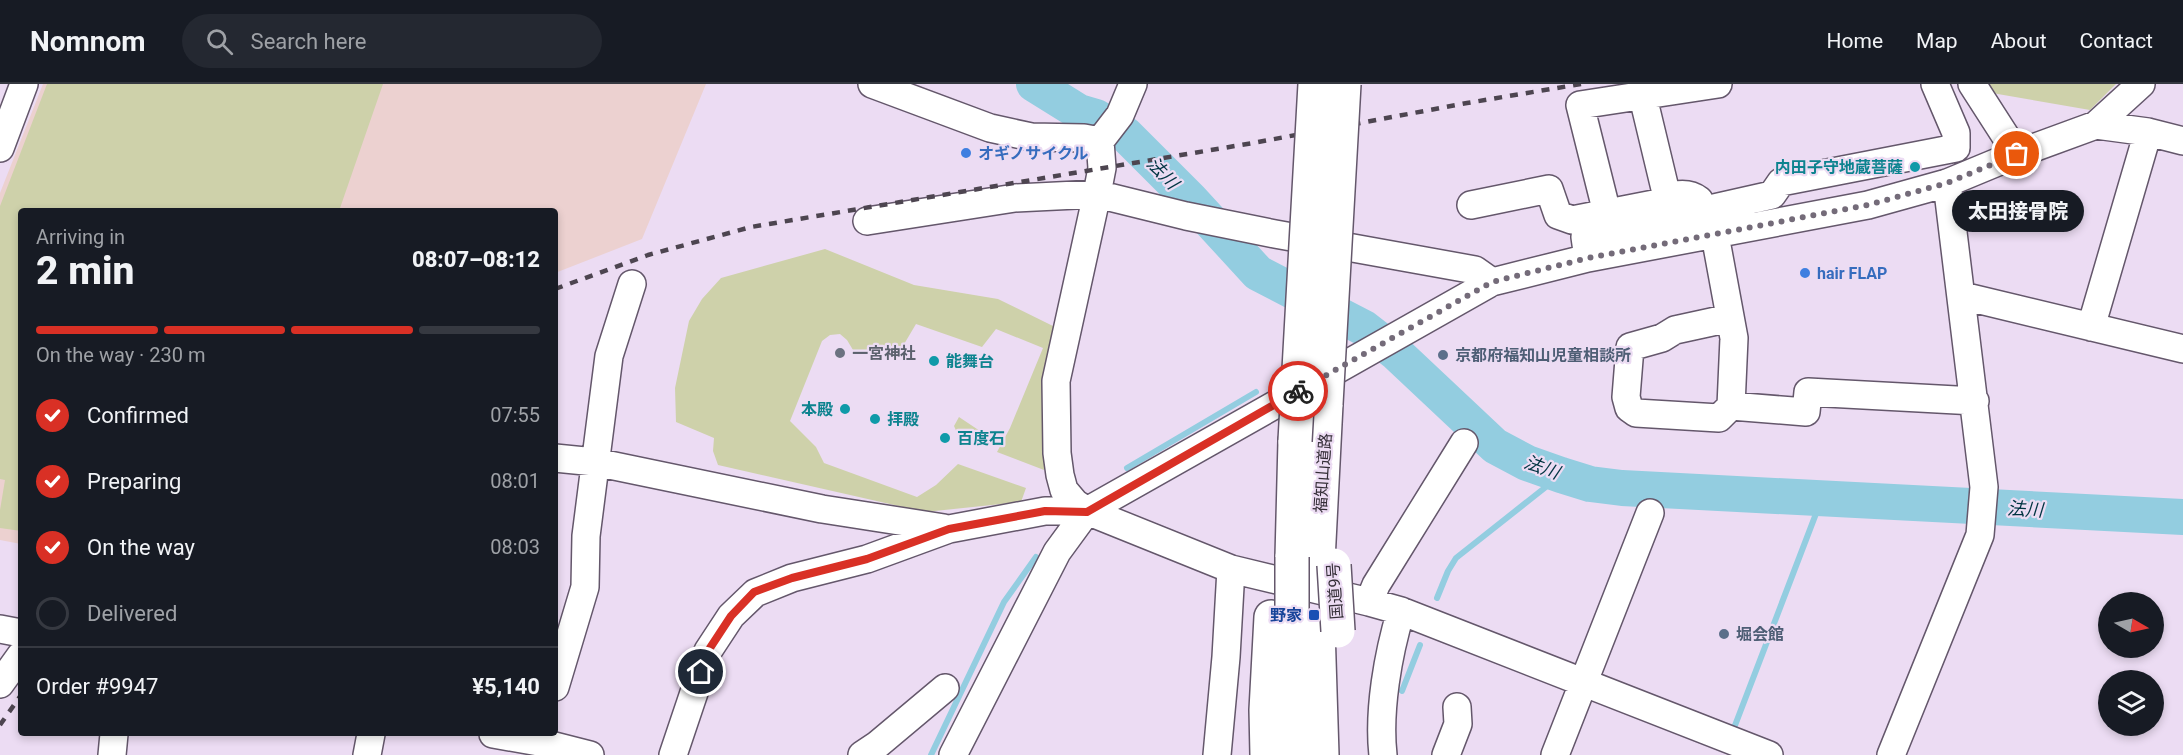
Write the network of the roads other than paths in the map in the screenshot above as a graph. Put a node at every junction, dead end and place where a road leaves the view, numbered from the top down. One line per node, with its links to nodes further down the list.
1 (872, 84): 12 (street)
2 (1133, 84): 12 (street)
3 (1315, 84): 37 (highway, 福知山道路, bridge)
4 (1344, 84): 41 (highway, 国道9号, bridge)
5 (1718, 84): 10 (street)
6 (1935, 84): 21 (street)
7 (1972, 84): 16 (street)
8 (2140, 84): 11 (street)
9 (14, 96): 15 (street)
10 (1643, 97): 19 (street); 22 (street)
11 (2096, 125): 13 (street); 16 (street)
12 (1108, 131): 18 (street)
13 (2148, 132): 14 (street); 30 (street)
14 (2183, 141)
15 (0, 148)
16 (2017, 154): 17 (street)
17 (1947, 183): 24 (street); 28 (street)
18 (1097, 194): 23 (street); 26 (street); 38 (street)
19 (1667, 197): 21 (street); 22 (street)
20 (1471, 205): 22 (street)
21 (1701, 211): 25 (street)
22 (1607, 213)
23 (867, 221)
24 (1715, 235): 25 (street); 29 (street)
25 (1588, 258): 26 (street)
26 (1492, 282): 38 (street)
27 (632, 284): 36 (street)
28 (1963, 296): 30 (street); 32 (street)
29 (1730, 318): 33 (street); 33 (street)
30 (2091, 327): 31 (street)
31 (2183, 349)
32 (1975, 402): 33 (street); 73 (street)
33 (1731, 405)
34 (1464, 443): 43 (street)
35 (558, 458): 36 (street)
36 (594, 462): 40 (street); 49 (street)
37 (1294, 479): 41 (highway, 国道9号)
38 (1087, 512): 40 (street); 42 (street); 63 (street)
39 (1650, 513): 50 (street)
40 (949, 529): 61 (street)
41 (1305, 560): 45 (highway, 国道9号); 45 (highway, 国道9号, bridge)
42 (1231, 569): 43 (street); 64 (street)
43 (1369, 602): 44 (street)
44 (1401, 611): 50 (street); 69 (street)
45 (1305, 624): 65 (highway, 国道9号); 66 (highway); 67 (highway); 68 (highway, 国道9号)
46 (0, 629): 47 (street)
47 (18, 632)
48 (18, 659): 51 (street)
49 (558, 677)
50 (1583, 683): 71 (street); 72 (street)
51 (0, 684)
52 (945, 688): 62 (street)
53 (1457, 707): 70 (street)
54 (114, 736): 58 (street)
55 (371, 736): 59 (street)
56 (503, 736): 57 (street)
57 (538, 743): 60 (street)
58 (112, 755)
59 (367, 755)
60 (590, 755)
61 (673, 755)
62 (862, 755)
63 (953, 755)
64 (1216, 755)
65 (1267, 755)
66 (1296, 755)
67 (1322, 755)
68 (1343, 755)
69 (1383, 755)
70 (1446, 755)
71 (1555, 755)
72 (1768, 755)
73 (1891, 755)

